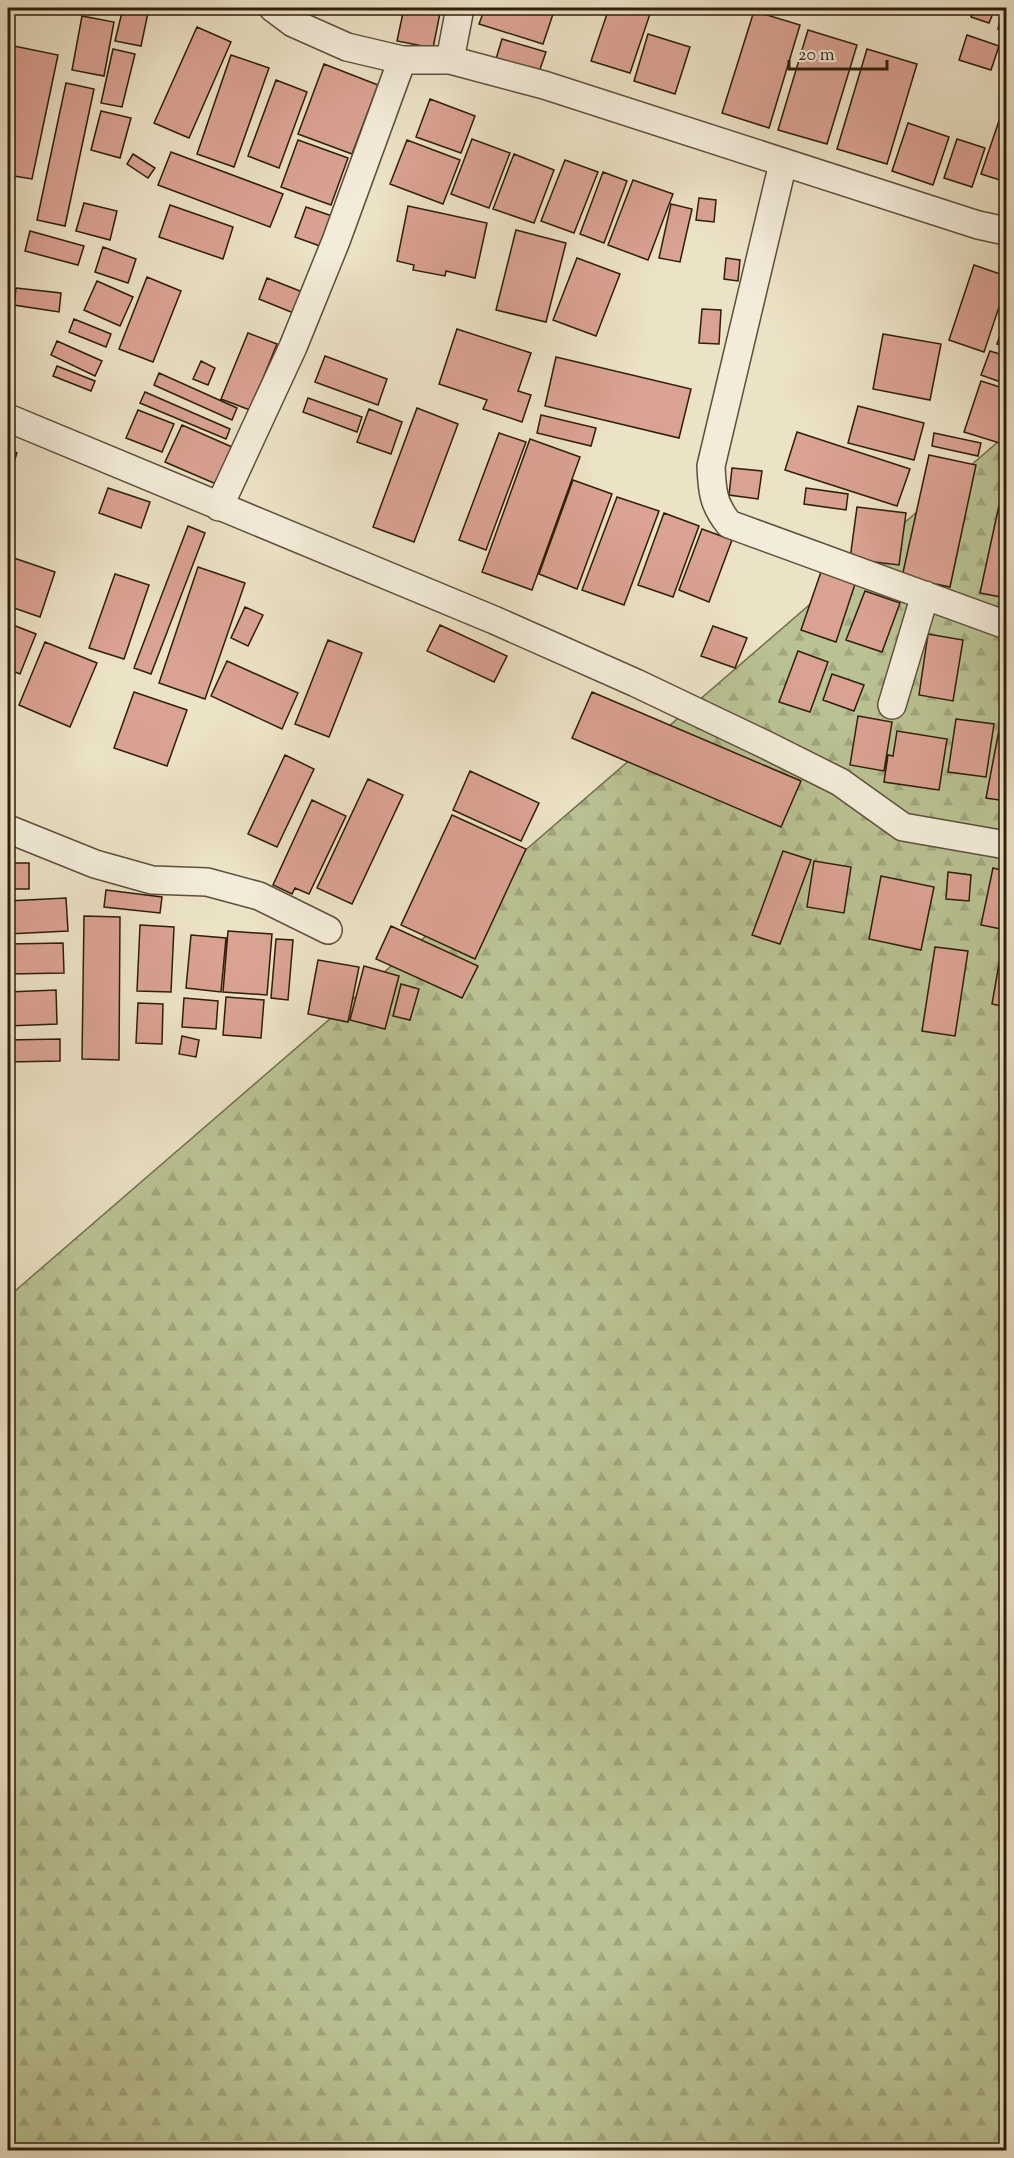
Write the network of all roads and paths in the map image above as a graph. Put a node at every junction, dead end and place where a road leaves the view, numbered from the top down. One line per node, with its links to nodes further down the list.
1 (273, 8): 3 (street)
2 (460, 8): 4 (street)
3 (402, 60): 4 (street); 8 (street)
4 (450, 60): 5 (street)
5 (783, 163): 6 (street); 9 (street)
6 (1006, 231)
7 (8, 418): 8 (street)
8 (219, 507): 13 (street)
9 (925, 595): 10 (street); 11 (street)
10 (1006, 625)
11 (892, 705)
12 (8, 829): 14 (street)
13 (1006, 845)
14 (328, 930)

